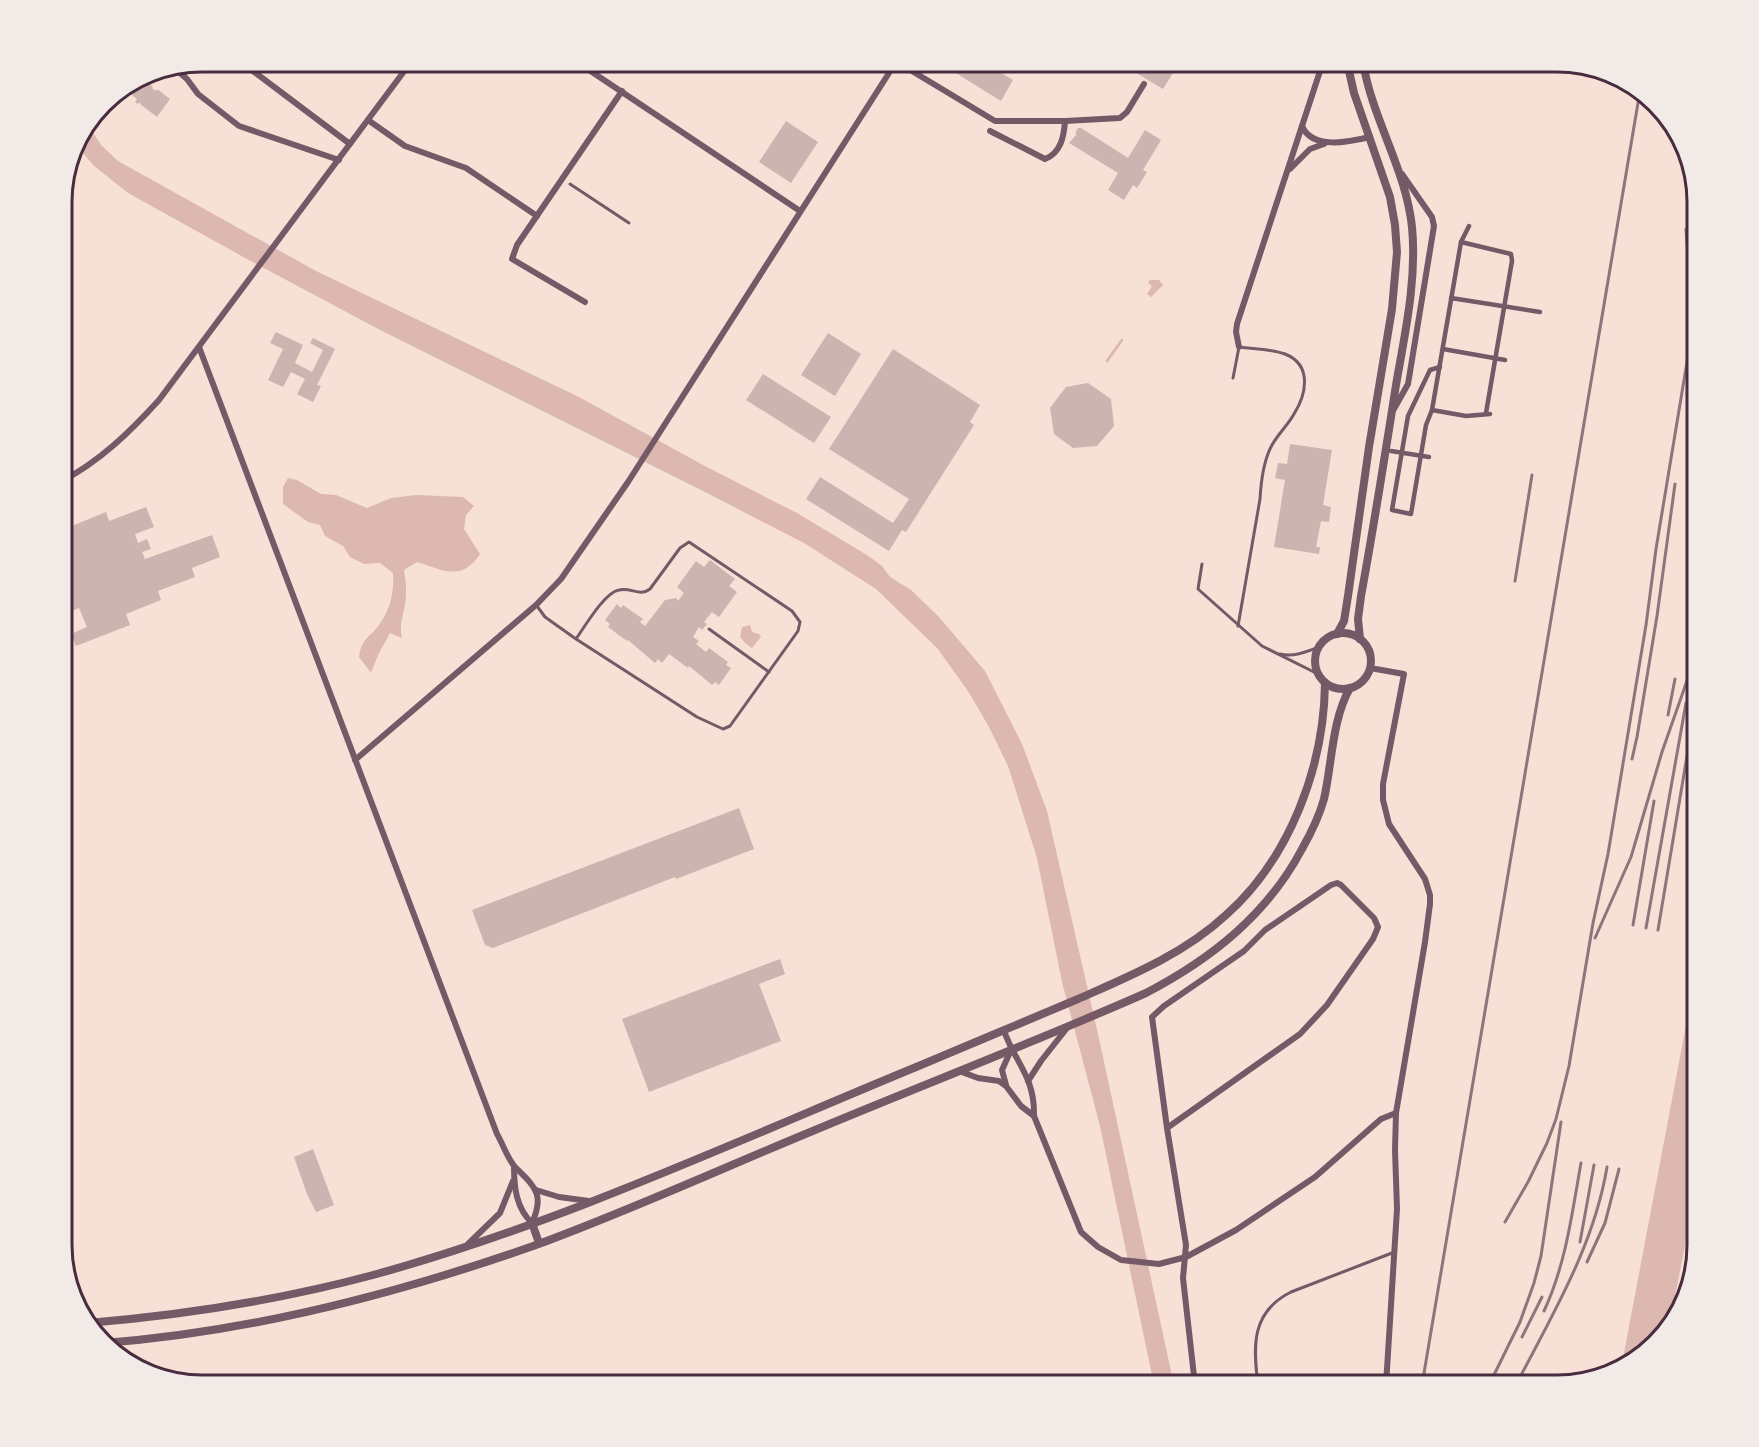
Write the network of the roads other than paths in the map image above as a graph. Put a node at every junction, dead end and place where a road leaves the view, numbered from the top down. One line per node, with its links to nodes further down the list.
1 (254, 72): 20 (street)
2 (404, 72): 14 (street)
3 (593, 72): 13 (street)
4 (890, 72): 25 (street)
5 (914, 72): 15 (street)
6 (1320, 72): 17 (street)
7 (1349, 72): 18 (street)
8 (1366, 72): 22 (street)
9 (186, 73): 11 (lane)
10 (181, 74): 11 (street)
11 (184, 76): 21 (street)
12 (1144, 84): 16 (street)
13 (622, 91): 25 (street); 26 (street)
14 (368, 120): 20 (street); 26 (street)
15 (995, 121): 16 (street); 16 (street)
16 (1065, 121)
17 (1302, 126): 19 (street); 23 (street)
18 (1370, 137): 19 (street); 52 (street)
19 (1335, 141): 23 (street)
20 (350, 144): 21 (street)
21 (339, 160): 34 (street)
22 (1398, 168): 42 (street); 42 (street)
23 (1285, 178): 35 (street)
24 (570, 184): 27 (lane)
25 (800, 211): 49 (street)
26 (537, 216): 31 (street)
27 (629, 223)
28 (1469, 226): 29 (street)
29 (1461, 242): 30 (street); 32 (street)
30 (1451, 298): 32 (street); 36 (street)
31 (585, 302)
32 (1504, 307): 33 (street); 37 (street)
33 (1540, 312)
34 (199, 347): 47 (street); 62 (street)
35 (1239, 347): 40 (lane); 50 (lane)
36 (1443, 349): 37 (street); 39 (street)
37 (1496, 358): 38 (street); 41 (street)
38 (1505, 360)
39 (1440, 367): 41 (street); 44 (street)
40 (1233, 378)
41 (1432, 410): 45 (street)
42 (1392, 412): 54 (street)
43 (1391, 451): 44 (street)
44 (1401, 453): 45 (street); 45 (street)
45 (1421, 456): 46 (street)
46 (1429, 457)
47 (72, 475)
48 (1202, 564): 50 (lane)
49 (536, 605): 53 (lane); 62 (street)
50 (1238, 626): 56 (lane)
51 (709, 629): 58 (lane)
52 (1337, 634): 54 (street); 55 (street)
53 (576, 639): 58 (lane); 58 (lane)
54 (1360, 639): 57 (street)
55 (1319, 648): 56 (lane); 59 (street)
56 (1274, 654): 59 (lane)
57 (1370, 668): 61 (street); 69 (street)
58 (769, 672)
59 (1318, 674): 60 (street)
60 (1325, 682): 61 (street); 64 (street)
61 (1350, 688): 63 (street)
62 (355, 760): 72 (street)
63 (1068, 1027): 65 (street); 67 (street)
64 (1004, 1031): 65 (street); 75 (street)
65 (1011, 1049): 66 (street); 67 (street); 68 (street)
66 (959, 1071): 68 (street); 77 (street)
67 (1028, 1081): 70 (street)
68 (1006, 1086): 70 (street)
69 (1396, 1113): 79 (street); 80 (street)
70 (1034, 1116): 80 (street)
71 (1167, 1128): 71 (street); 80 (street)
72 (514, 1166): 73 (street); 74 (street)
73 (514, 1177): 76 (street); 78 (street)
74 (536, 1190): 75 (street); 76 (street)
75 (590, 1201): 76 (street)
76 (532, 1223): 77 (street); 78 (street)
77 (539, 1244): 82 (street)
78 (464, 1248): 81 (street)
79 (1394, 1252): 84 (lane); 85 (street)
80 (1186, 1257): 83 (street)
81 (97, 1322)
82 (115, 1342)
83 (1194, 1375)
84 (1257, 1375)
85 (1387, 1375)

